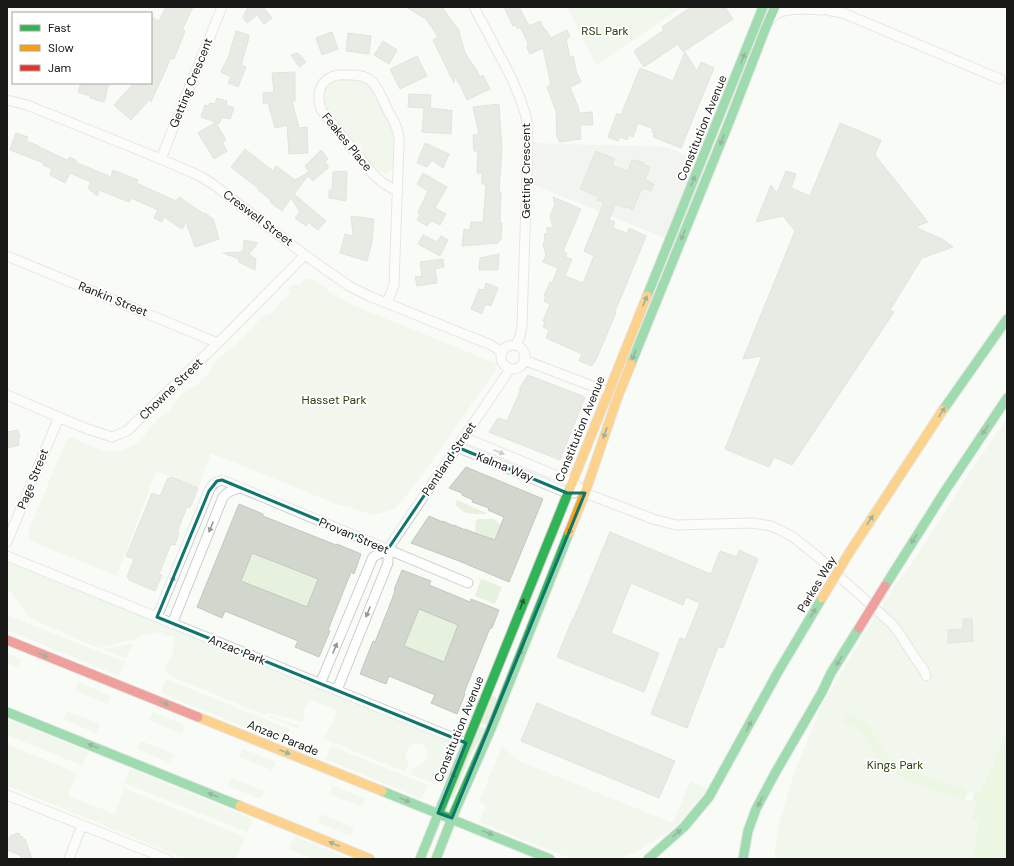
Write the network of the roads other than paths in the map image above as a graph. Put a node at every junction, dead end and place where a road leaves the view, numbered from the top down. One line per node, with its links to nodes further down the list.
1 (222, 7): 11 (street, Getting Crescent)
2 (474, 7): 19 (street, Getting Crescent)
3 (763, 7): 10 (main road, Constitution Avenue, one-way to 3)
4 (775, 7): 7 (main road, Constitution Avenue)
5 (817, 7): 6 (street)
6 (835, 10): 7 (street); 8 (street)
7 (766, 27): 12 (main road, Constitution Avenue, one-way to 12)
8 (1000, 79)
9 (7, 100): 11 (street, Creswell Street)
10 (703, 156): 12 (main road); 23 (main road, Constitution Avenue, one-way to 10)
11 (161, 159): 14 (street, Creswell Street)
12 (714, 160): 32 (main road, Constitution Avenue, one-way to 32)
13 (398, 192): 13 (street, Feakes Place); 16 (street, Feakes Place)
14 (305, 255): 16 (street, Creswell Street); 18 (street, Chowne Street)
15 (7, 256): 18 (street, Rankin Street)
16 (387, 303): 20 (street, Creswell Street)
17 (1007, 319): 62 (main road, Parkes Way, one-way to 17, bridge)
18 (218, 343): 26 (street, Chowne Street)
19 (516, 345): 20 (street); 21 (street)
20 (502, 352): 22 (street)
21 (524, 360): 22 (street); 23 (street)
22 (510, 369): 27 (street, Pentland Street)
23 (608, 392): 29 (main road, Constitution Avenue)
24 (7, 395): 26 (street, Chowne Street)
25 (1007, 398): 55 (main road, one-way to 55, bridge)
26 (59, 417): 35 (street, Page Street)
27 (463, 437): 28 (street, Pentland Street); 29 (street, Kalma Way, one-way to 29)
28 (457, 447): 31 (street, Kalma Way); 36 (street, Pentland Street)
29 (572, 482): 31 (main road, Constitution Avenue); 32 (street, Kalma Way)
30 (241, 488): 33 (street, Provan Street); 34 (street); 36 (street, Provan Street)
31 (567, 492): 32 (street, Kalma Way); 50 (main road, Constitution Avenue, one-way to 31)
32 (586, 493): 46 (street); 53 (main road, Constitution Avenue, one-way to 53)
33 (203, 506): 34 (street); 41 (street, Provan Street, one-way to 33)
34 (217, 511): 43 (street, one-way to 43)
35 (7, 542)
36 (388, 549): 38 (street, Pentland Street); 39 (street, Provan Street); 40 (street, Pentland Street)
37 (7, 556): 41 (street, Anzac Park)
38 (363, 582): 40 (street); 42 (street, Pentland Street)
39 (468, 583)
40 (378, 588): 44 (street, Pentland Street, one-way to 44)
41 (157, 617): 43 (street, Anzac Park)
42 (347, 620): 44 (street); 47 (street, Pentland Street, one-way to 42)
43 (172, 624): 47 (street, Anzac Park)
44 (363, 627): 48 (street, Pentland Street)
45 (7, 640): 52 (main road, Anzac Parade, one-way to 52)
46 (926, 676)
47 (320, 684): 48 (street, Anzac Park)
48 (337, 690): 50 (street, Anzac Park)
49 (7, 712): 58 (main road, one-way to 49)
50 (466, 743): 52 (main road, Constitution Avenue, one-way to 50)
51 (7, 795): 54 (street)
52 (438, 813): 53 (main road, Anzac Parade); 59 (main road, Constitution Avenue)
53 (452, 818): 60 (main road, Constitution Avenue); 61 (main road, Anzac Parade, one-way to 61)
54 (82, 825): 56 (street); 57 (street)
55 (748, 831): 63 (main road); 64 (main road)
56 (69, 859)
57 (167, 859)
58 (370, 859)
59 (420, 859)
60 (436, 859)
61 (550, 859)
62 (648, 859)
63 (743, 859)
64 (747, 859)

